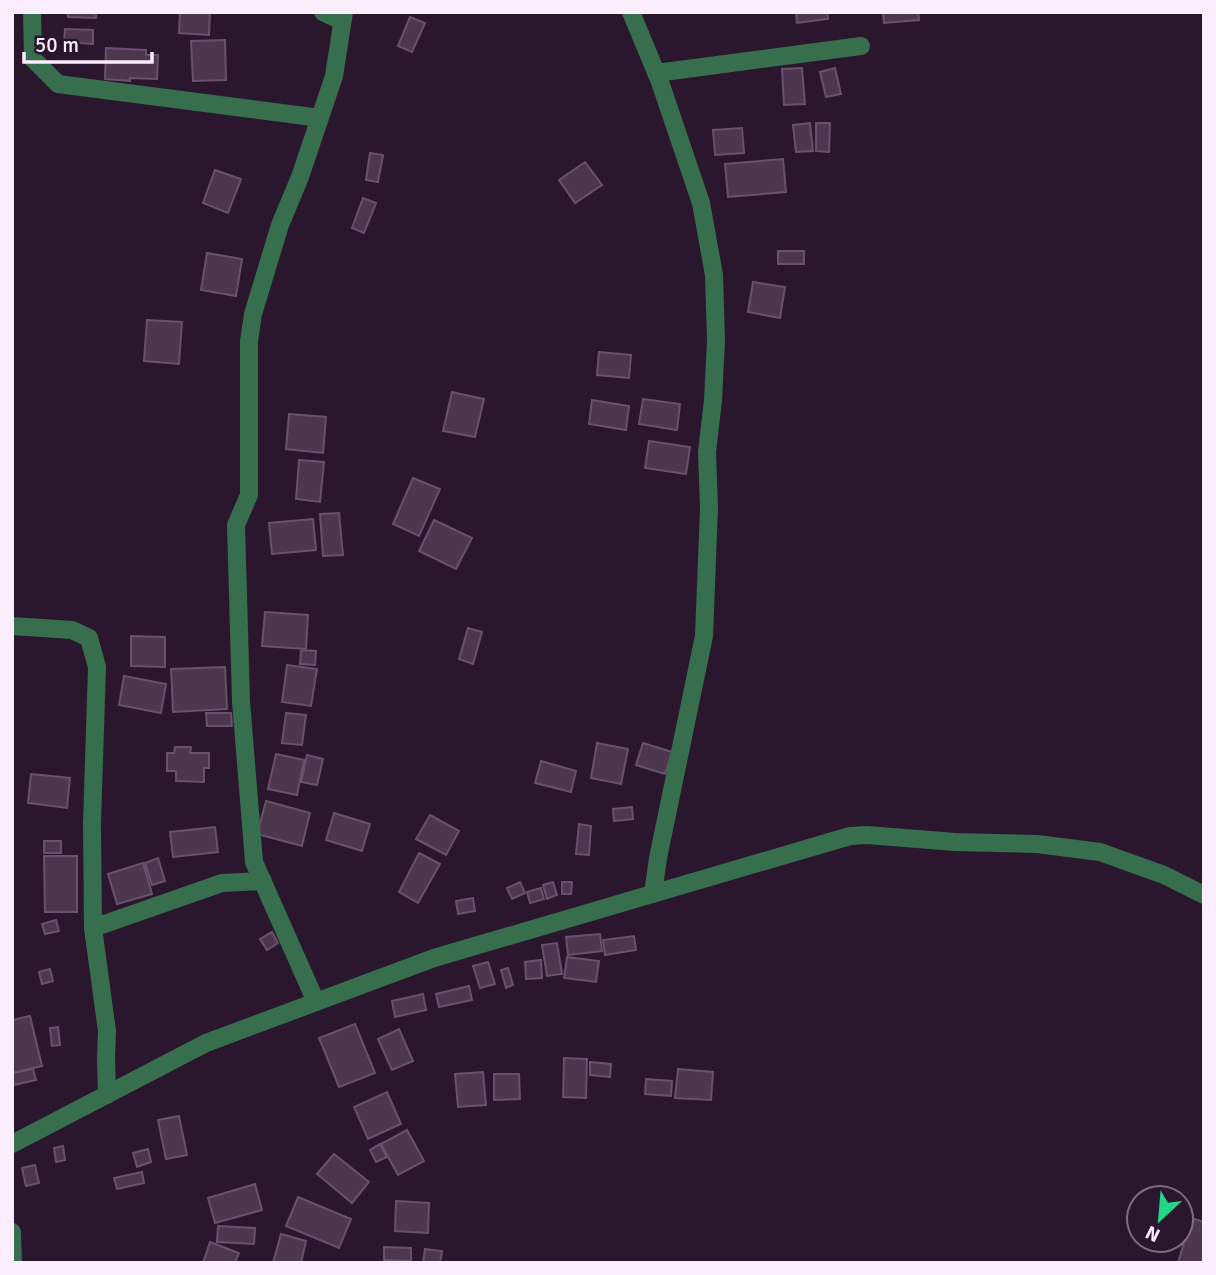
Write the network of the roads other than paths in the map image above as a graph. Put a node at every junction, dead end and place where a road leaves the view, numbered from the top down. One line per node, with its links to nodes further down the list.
1 (32, 12): 7 (street)
2 (323, 12): 4 (street)
3 (631, 12): 6 (street)
4 (343, 17): 7 (street)
5 (861, 46): 6 (street)
6 (656, 73): 10 (street)
7 (320, 118): 9 (street)
8 (12, 626): 12 (street)
9 (263, 881): 12 (street); 13 (street)
10 (653, 894): 11 (street); 13 (street)
11 (1204, 895)
12 (93, 928): 14 (street)
13 (316, 1002): 14 (street)
14 (107, 1095): 15 (street)
15 (12, 1144)
16 (12, 1232): 17 (street)
17 (13, 1263)

